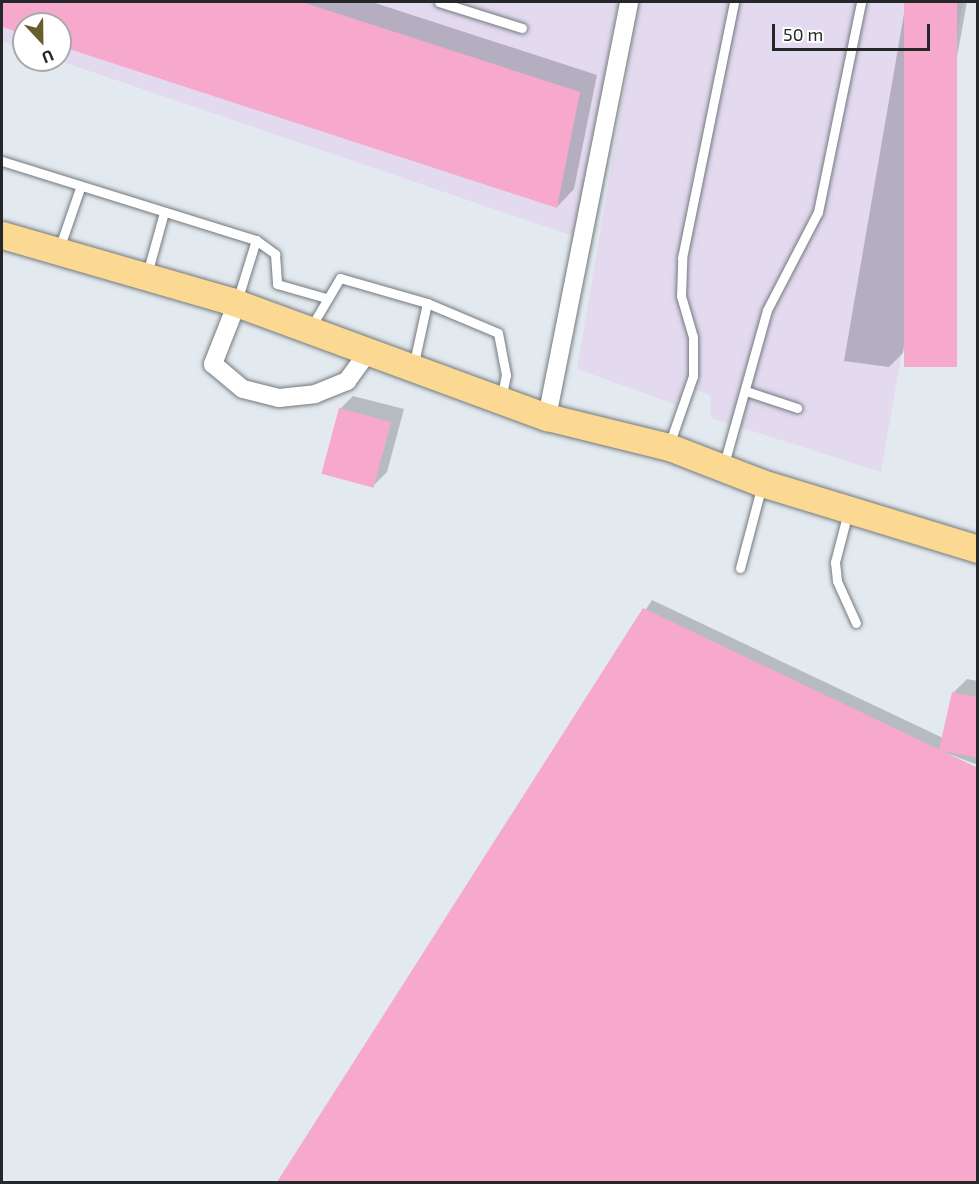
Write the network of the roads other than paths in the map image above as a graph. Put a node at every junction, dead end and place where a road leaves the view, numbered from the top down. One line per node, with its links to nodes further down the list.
1 (439, 2): 5 (lane)
2 (629, 2): 22 (street)
3 (734, 2): 23 (lane)
4 (861, 2): 19 (lane)
5 (522, 28)
6 (2, 161): 7 (lane)
7 (80, 188): 8 (lane); 11 (lane)
8 (163, 216): 10 (lane); 12 (lane)
9 (2, 235): 11 (main road)
10 (256, 240): 13 (lane); 14 (lane)
11 (58, 252): 12 (main road)
12 (146, 278): 14 (main road)
13 (326, 298): 15 (lane); 16 (lane)
14 (237, 303): 16 (main road); 17 (street)
15 (428, 303): 18 (lane); 20 (lane)
16 (308, 332): 17 (main road)
17 (367, 353): 18 (main road)
18 (412, 369): 20 (main road)
19 (746, 391): 21 (lane); 24 (lane)
20 (501, 399): 22 (main road)
21 (797, 408)
22 (547, 417): 23 (main road)
23 (669, 447): 24 (main road)
24 (723, 467): 25 (main road)
25 (762, 483): 26 (main road); 28 (lane)
26 (849, 507): 27 (main road); 29 (lane)
27 (978, 549)
28 (740, 568)
29 (856, 623)

